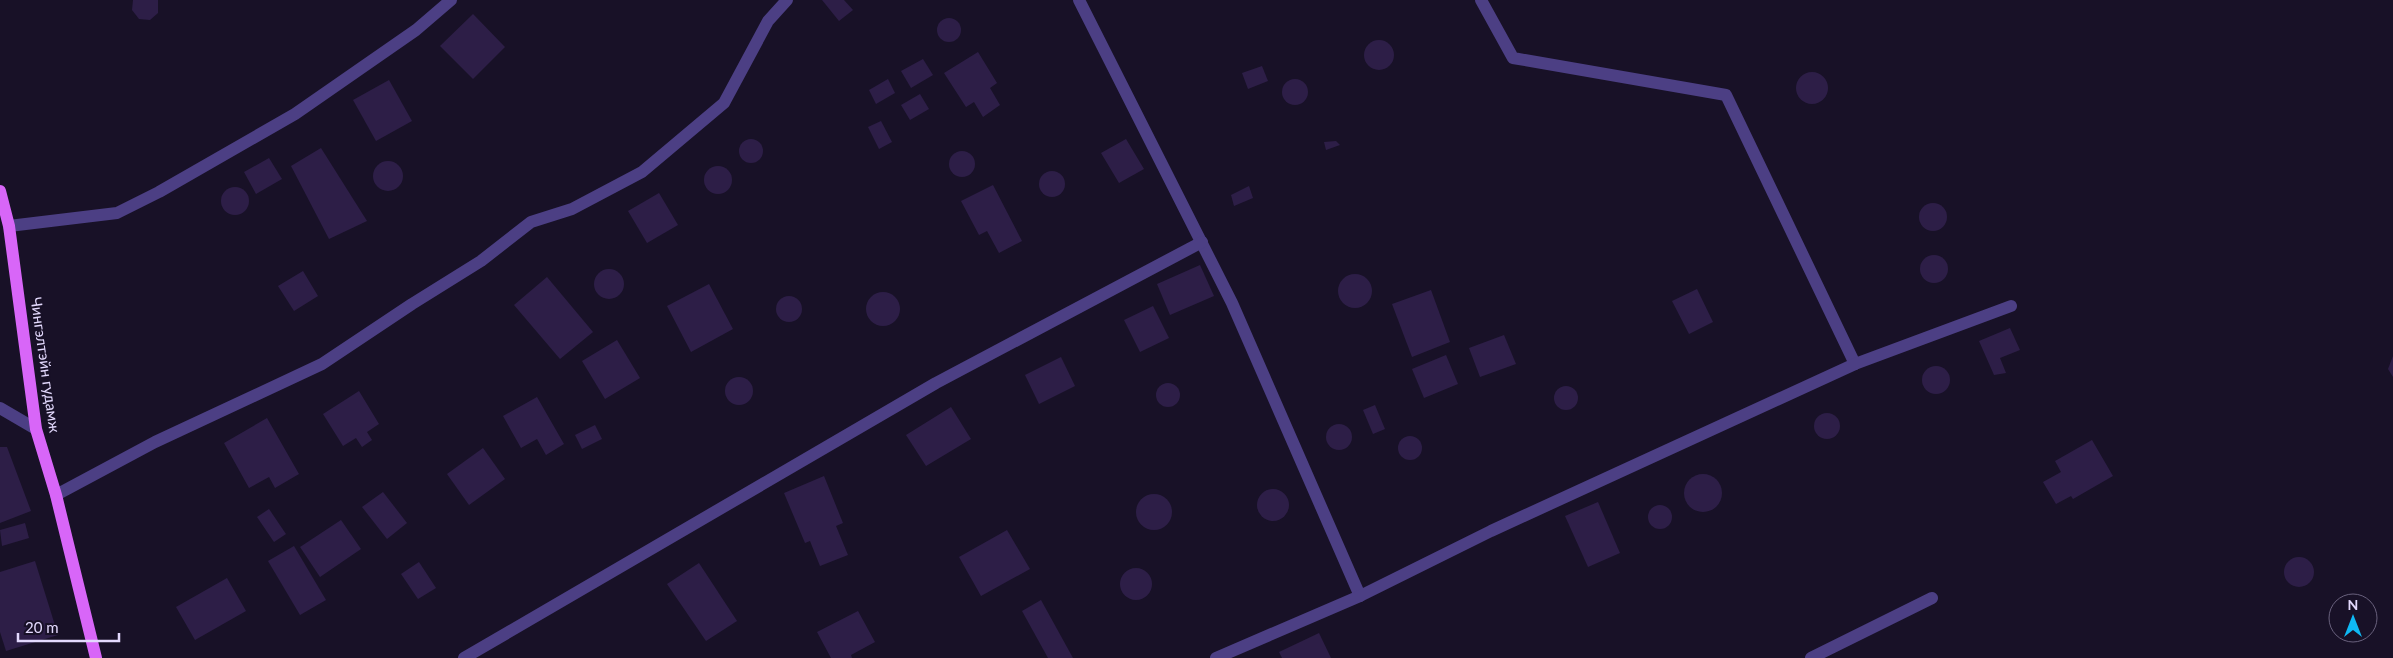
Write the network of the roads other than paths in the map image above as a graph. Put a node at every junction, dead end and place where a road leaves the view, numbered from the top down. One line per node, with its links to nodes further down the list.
1 (452, 0): 6 (street)
2 (787, 0): 12 (street)
3 (1079, 0): 7 (street)
4 (1481, 0): 9 (street)
5 (0, 191): 6 (main road, Чингэлтэйн гудамж)
6 (9, 226): 11 (main road, Чингэлтэйн гудамж)
7 (1202, 242): 13 (street); 16 (street)
8 (2011, 306): 9 (street)
9 (1855, 364): 13 (street)
10 (0, 408): 11 (street)
11 (36, 429): 12 (main road, Чингэлтэйн гудамж)
12 (56, 495): 15 (main road, Чингэлтэйн гудамж)
13 (1360, 596): 17 (street)
14 (1932, 598): 18 (street)
15 (96, 658)
16 (464, 658)
17 (1216, 658)
18 (1811, 658)

